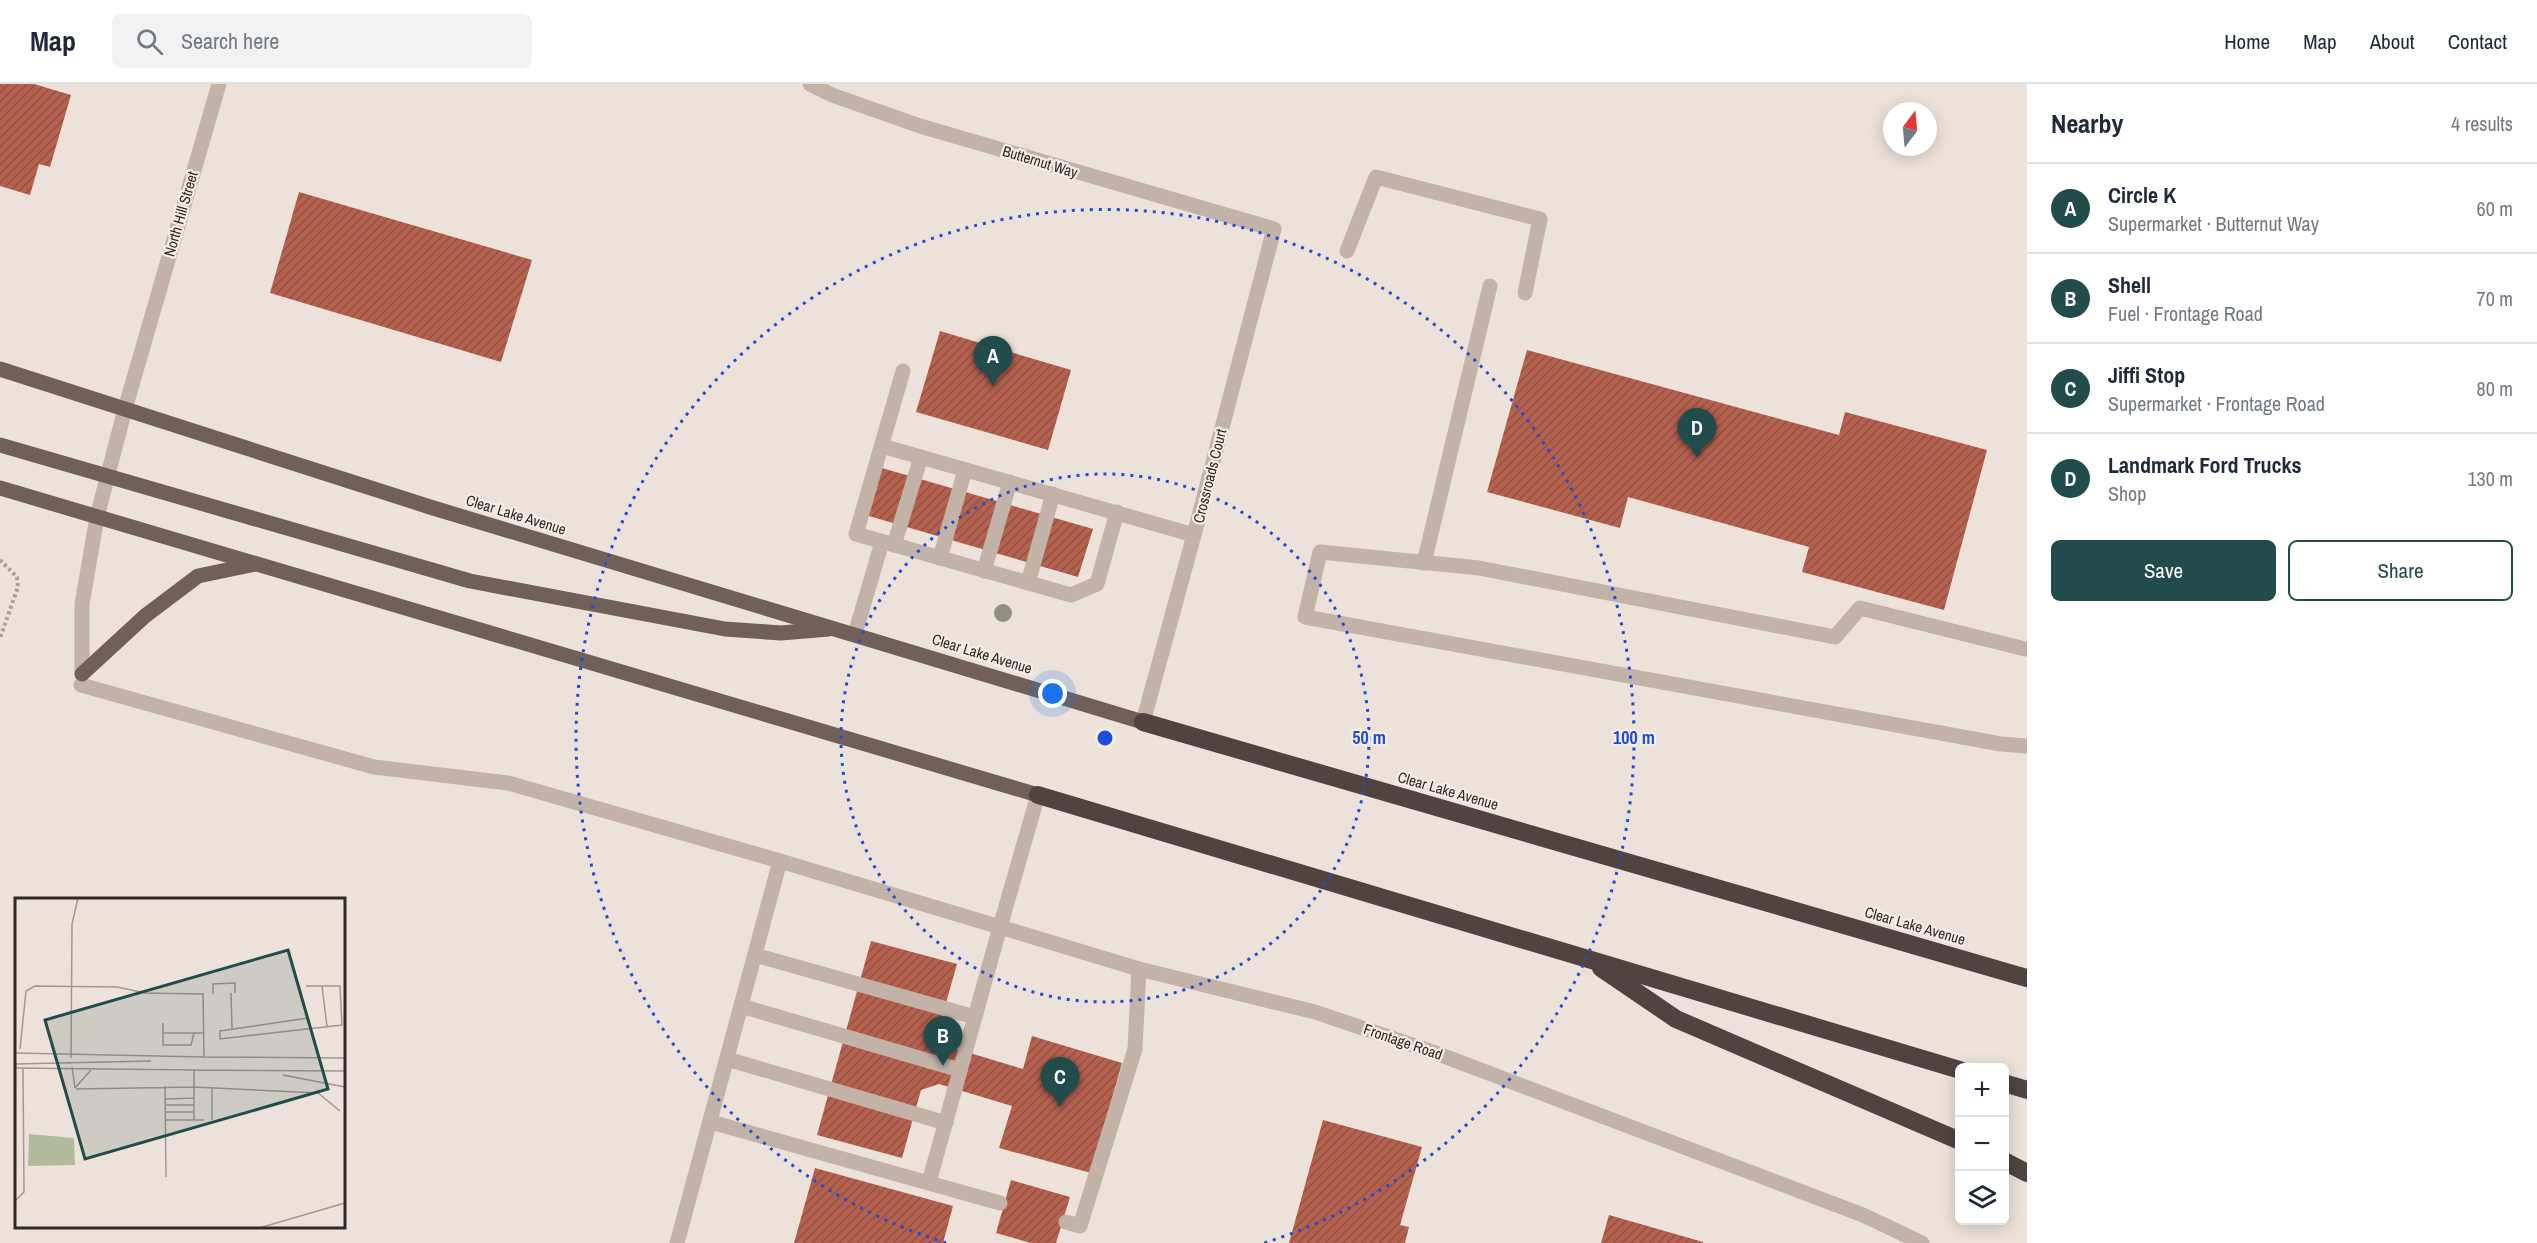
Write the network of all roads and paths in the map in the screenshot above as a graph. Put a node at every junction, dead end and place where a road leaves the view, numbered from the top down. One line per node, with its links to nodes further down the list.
1 (219, 84): 9 (street, North Hill Street)
2 (810, 84): 3 (street, Butternut Way)
3 (1274, 230): 20 (street, Crossroads Court)
4 (1347, 251): 6 (street)
5 (1490, 286): 24 (street)
6 (1525, 293)
7 (0, 369): 9 (main road, Clear Lake Avenue)
8 (903, 371): 11 (street)
9 (125, 409): 14 (street, North Hill Street); 28 (main road, Clear Lake Avenue)
10 (0, 445): 14 (main road)
11 (882, 446): 12 (street); 21 (street)
12 (921, 457): 13 (street); 21 (street)
13 (965, 470): 15 (street); 22 (street)
14 (107, 477): 19 (street, North Hill Street); 28 (main road)
15 (1010, 482): 17 (street); 26 (street)
16 (0, 488): 19 (main road)
17 (1053, 494): 18 (street); 27 (street)
18 (1117, 512): 20 (street); 27 (street)
19 (97, 517): 25 (main road); 32 (street, North Hill Street)
20 (1194, 535): 33 (street, Crossroads Court)
21 (888, 543): 22 (street); 29 (street)
22 (940, 558): 26 (street)
23 (0, 560): 30 (path)
24 (1424, 562): 31 (street); 34 (street)
25 (258, 563): 32 (main road); 35 (main road)
26 (984, 571): 27 (street)
27 (1028, 583)
28 (838, 629): 29 (main road, Clear Lake Avenue)
29 (855, 634): 33 (main road, Clear Lake Avenue)
30 (0, 638)
31 (2025, 650)
32 (81, 679): 36 (street, Frontage Road)
33 (1143, 722): 41 (highway, Clear Lake Avenue)
34 (2027, 747)
35 (1038, 795): 37 (street); 39 (highway)
36 (780, 861): 37 (street, Frontage Road); 38 (street)
37 (1000, 927): 40 (street, Frontage Road); 43 (street)
38 (755, 956): 42 (street); 43 (street)
39 (1587, 959): 45 (highway); 51 (highway)
40 (1139, 969): 56 (street); 58 (street, Frontage Road)
41 (2027, 978)
42 (741, 1006): 44 (street); 46 (street)
43 (975, 1017): 46 (street)
44 (727, 1059): 49 (street); 50 (street)
45 (1955, 1069)
46 (960, 1070): 50 (street)
47 (2009, 1085): 48 (highway)
48 (2027, 1090)
49 (711, 1122): 54 (street); 57 (street)
50 (946, 1123): 54 (street)
51 (1955, 1139)
52 (2009, 1164): 53 (highway)
53 (2027, 1173)
54 (929, 1182): 55 (street)
55 (1000, 1203)
56 (1066, 1222)
57 (677, 1243)
58 (1922, 1243)

